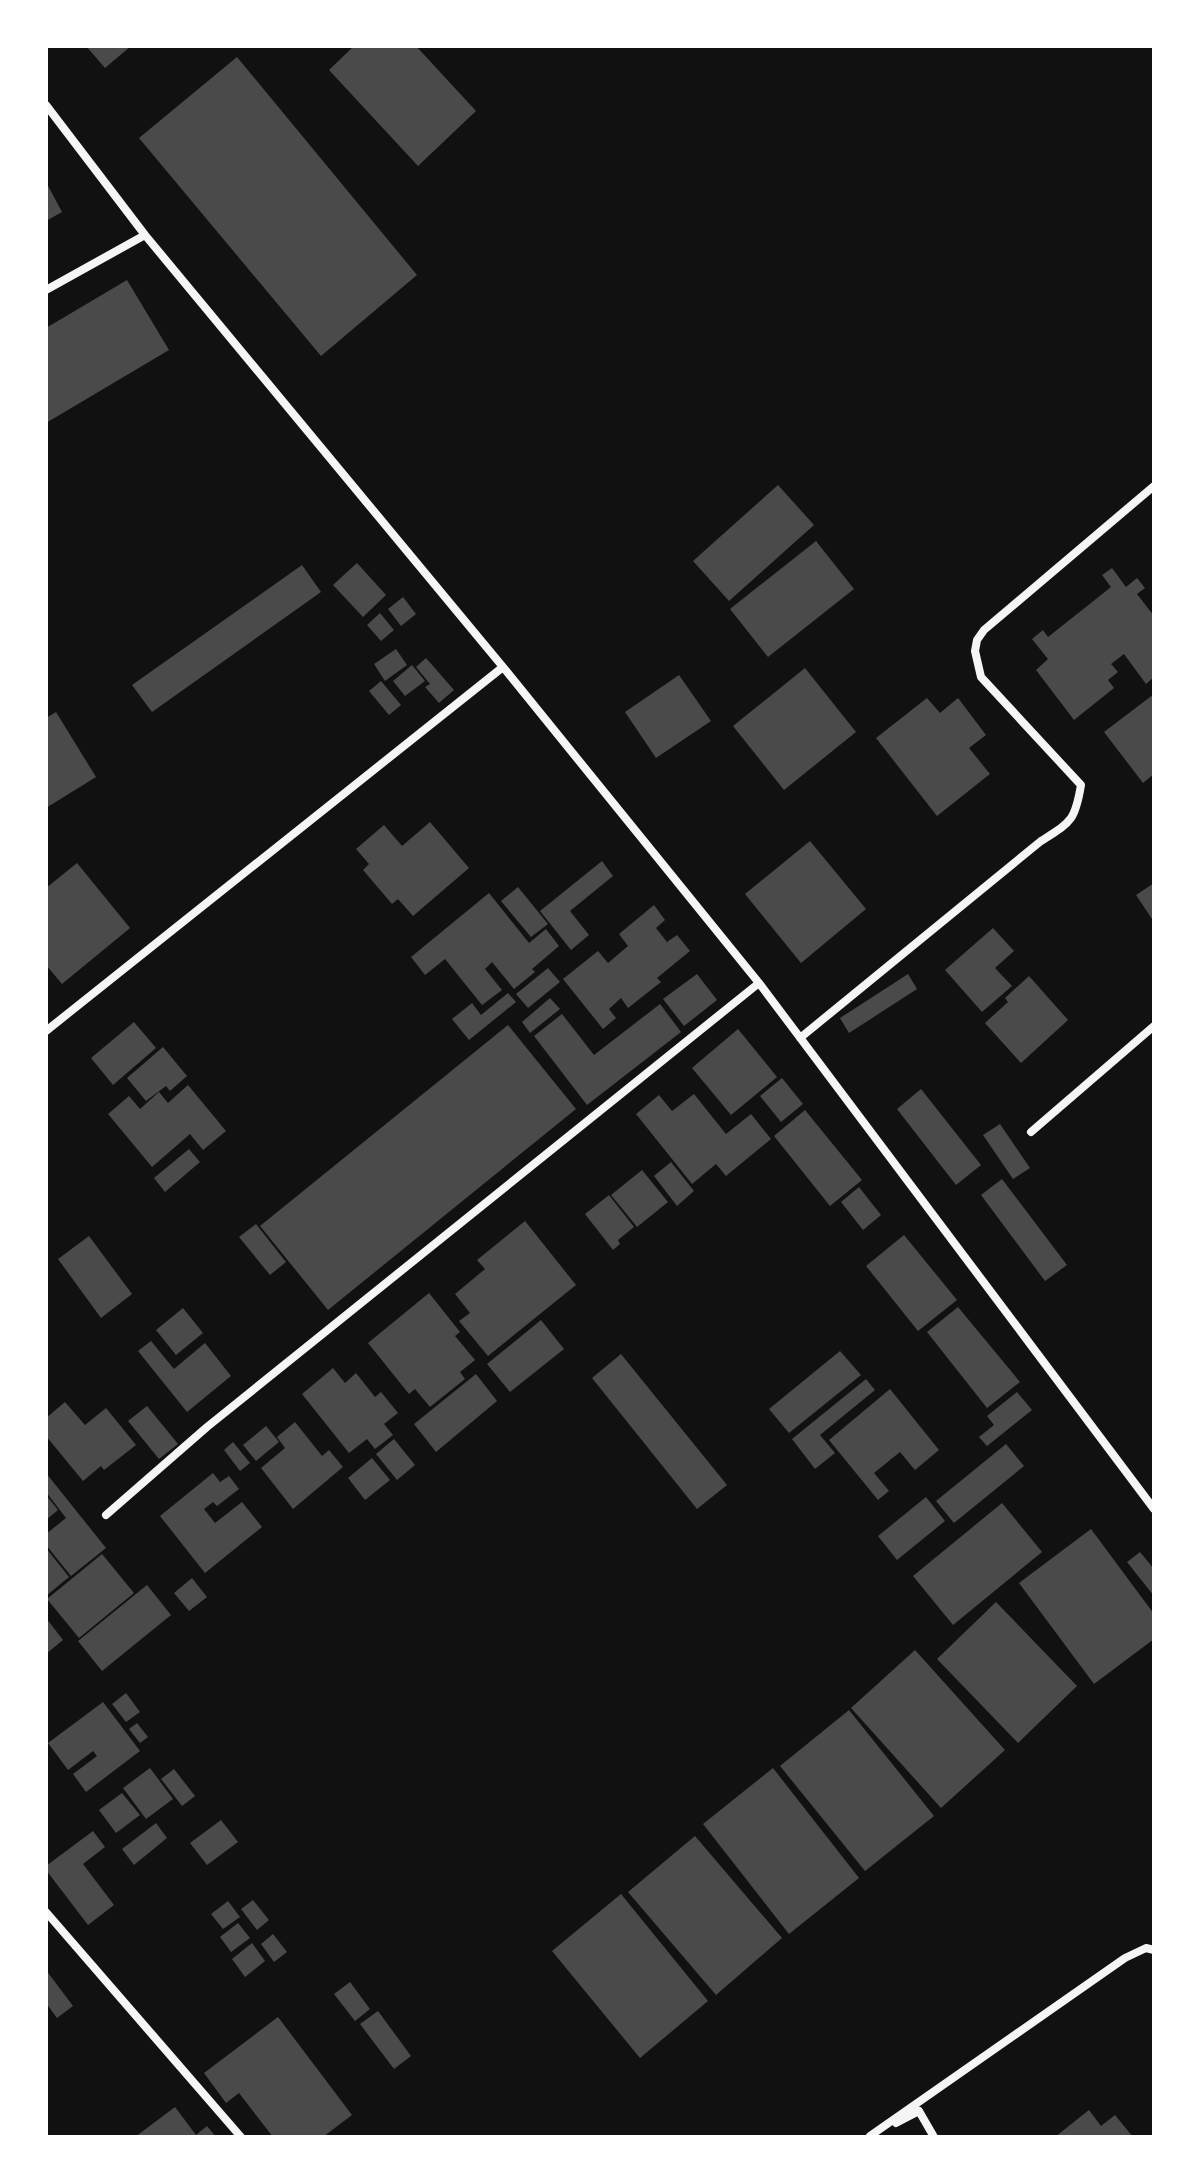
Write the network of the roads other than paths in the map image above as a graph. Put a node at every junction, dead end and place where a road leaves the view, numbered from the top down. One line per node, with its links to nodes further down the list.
1 (46, 105): 2 (street)
2 (145, 235): 3 (street); 5 (street)
3 (46, 290)
4 (1154, 486): 9 (street)
5 (503, 667): 6 (street); 8 (street)
6 (759, 983): 9 (street); 12 (street)
7 (1154, 1026): 10 (street)
8 (46, 1031)
9 (800, 1038): 11 (street)
10 (1031, 1132)
11 (1154, 1509)
12 (106, 1515)
13 (46, 1912): 16 (street)
14 (1154, 1950): 15 (street)
15 (870, 2136): 17 (street)
16 (241, 2137)
17 (934, 2137)

